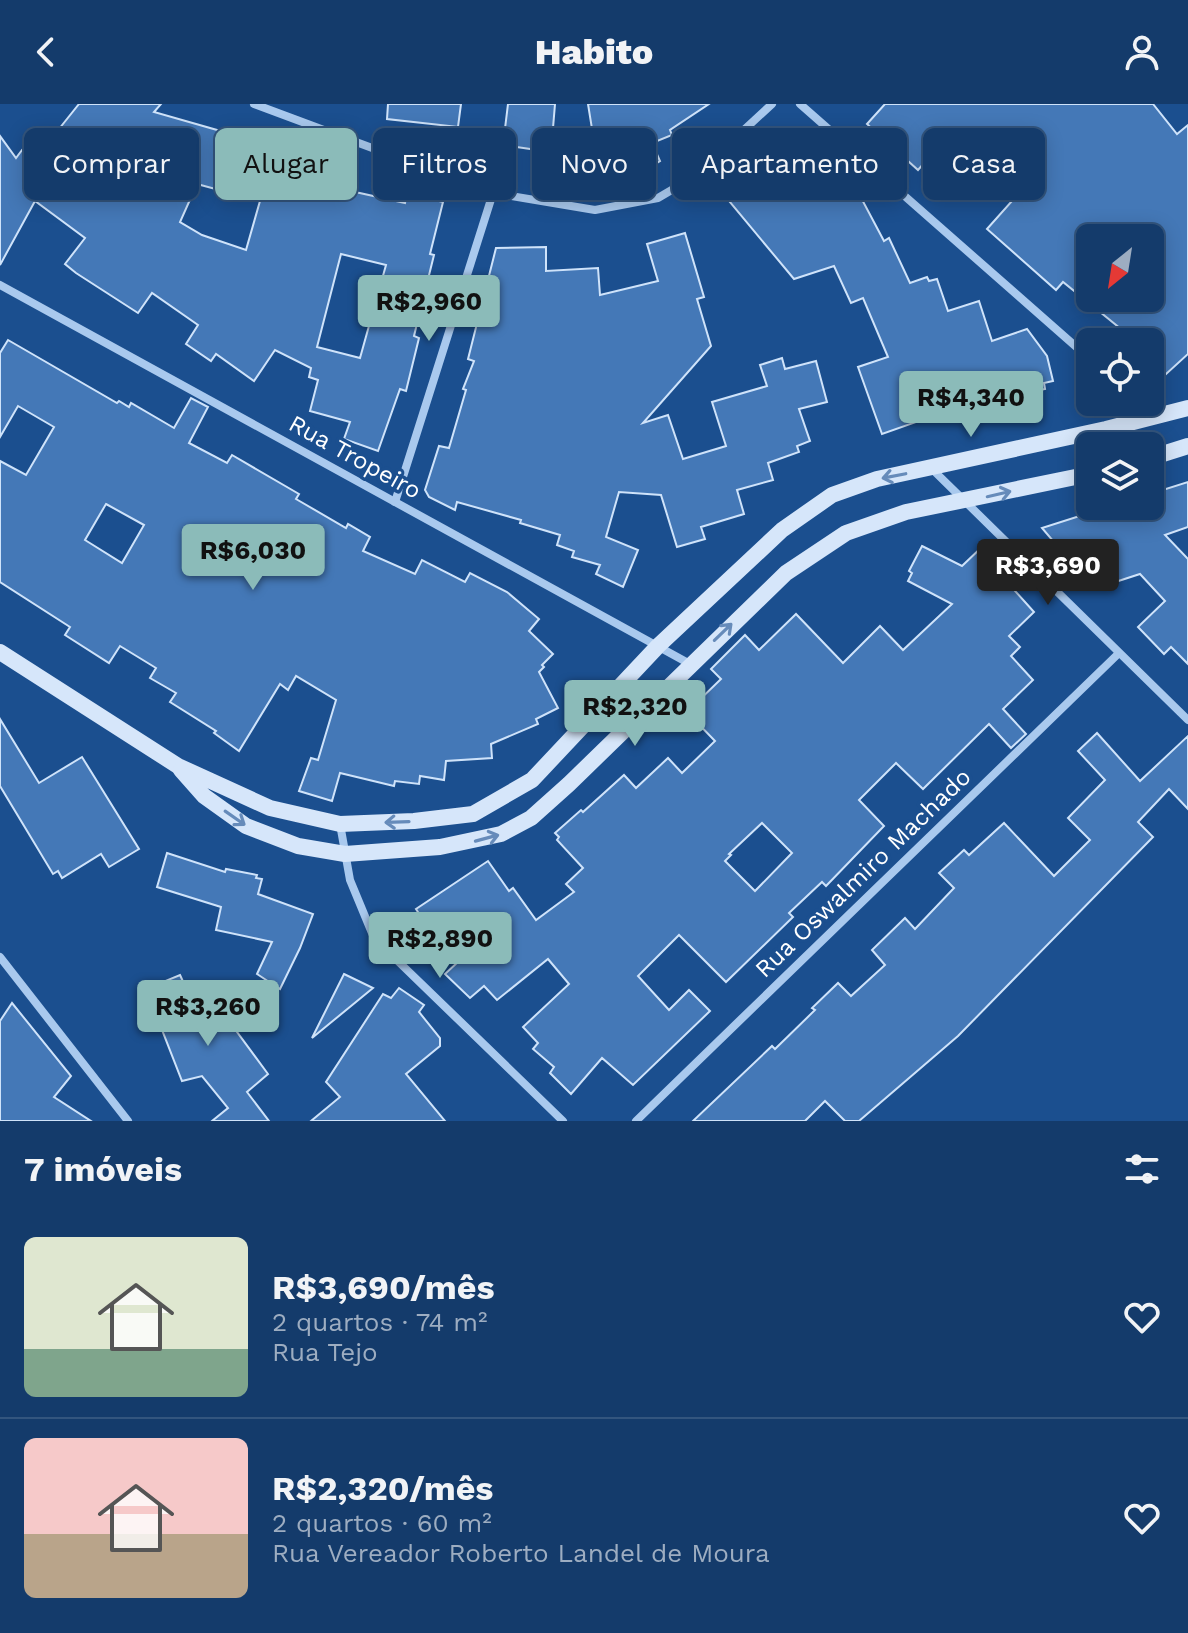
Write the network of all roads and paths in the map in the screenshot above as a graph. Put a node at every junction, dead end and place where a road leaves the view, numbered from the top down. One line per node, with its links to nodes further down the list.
1 (254, 104): 4 (street)
2 (772, 104): 5 (street)
3 (800, 104): 8 (street)
4 (373, 148)
5 (516, 197)
6 (491, 200): 16 (street)
7 (0, 285): 16 (street, Rua Tropeiro)
8 (1076, 347)
9 (1188, 408): 10 (street)
10 (1156, 417): 13 (street)
11 (1188, 446): 12 (street)
12 (1164, 454)
13 (932, 469): 15 (street); 17 (street, one-way to 17)
14 (1076, 477): 15 (street, one-way to 14)
15 (965, 501): 19 (street); 20 (street, one-way to 15)
16 (395, 502): 17 (street, Rua Tropeiro)
17 (658, 646): 20 (street, Rua Tropeiro); 23 (street, one-way to 23)
18 (0, 652): 22 (street)
19 (1118, 654): 21 (street); 28 (street, Rua Oswalmiro Machado)
20 (690, 664): 24 (street, one-way to 20)
21 (1188, 720)
22 (178, 766): 23 (street); 24 (street, one-way to 24)
23 (340, 824): 24 (street)
24 (345, 854): 27 (street)
25 (0, 957): 26 (street)
26 (128, 1121)
27 (563, 1121)
28 (636, 1121)

